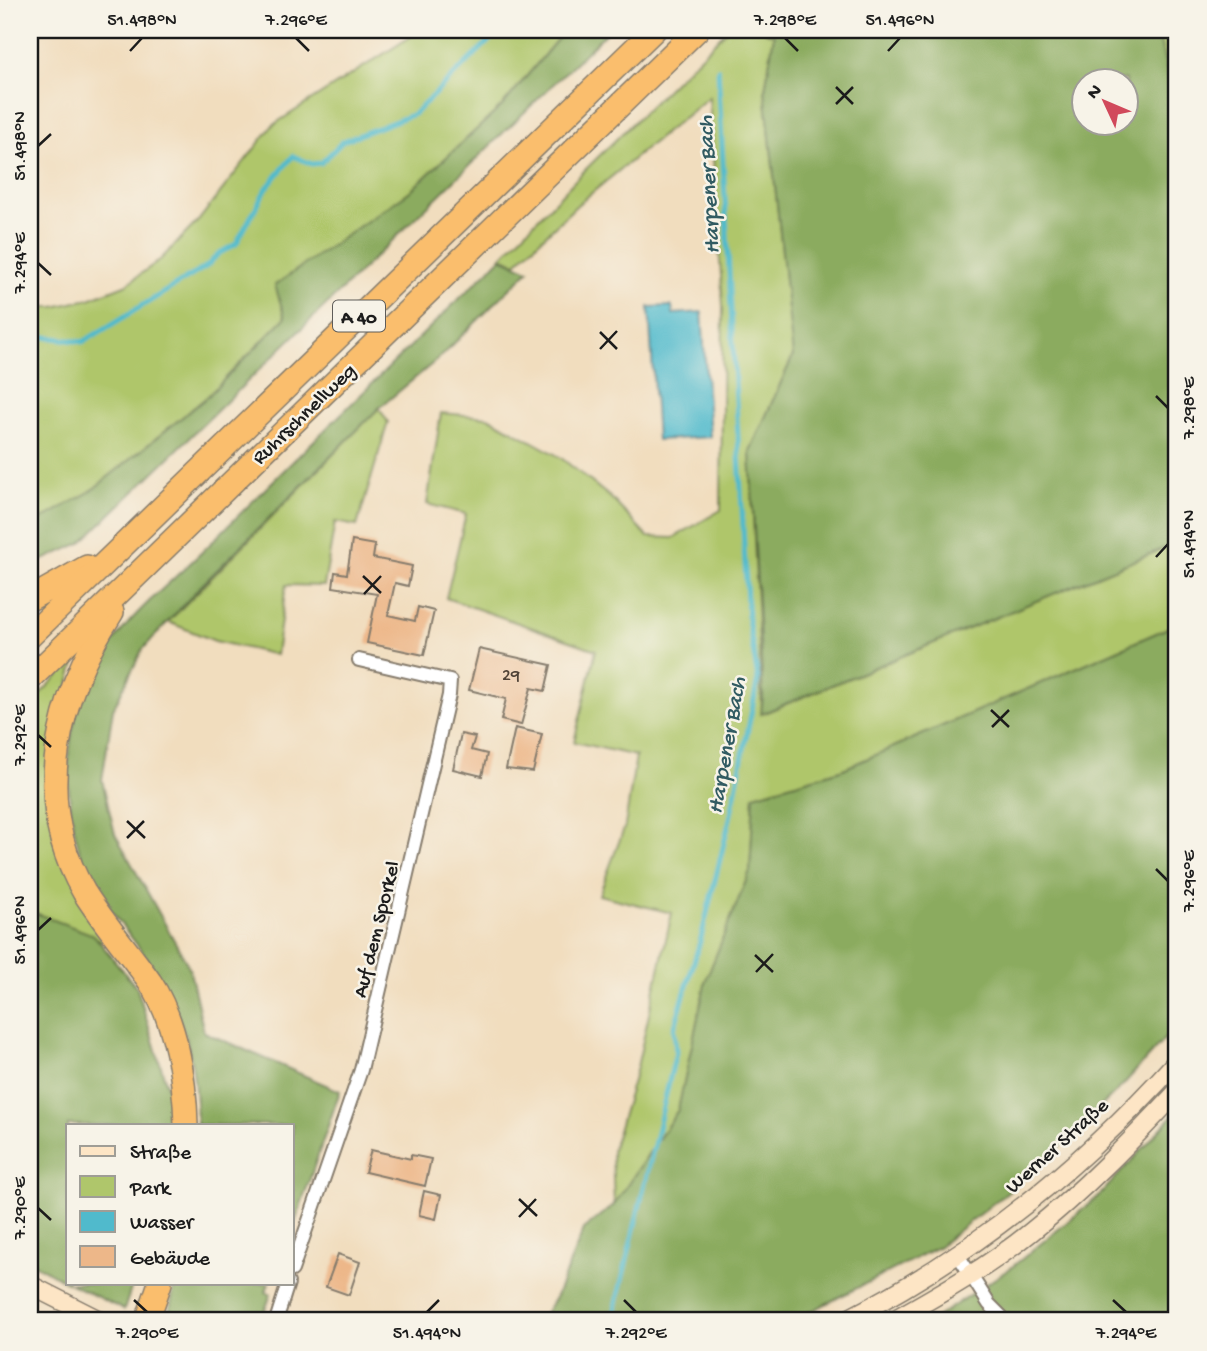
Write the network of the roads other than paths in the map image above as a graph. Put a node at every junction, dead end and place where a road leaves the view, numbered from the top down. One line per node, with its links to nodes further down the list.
1 (654, 30): 3 (highway, Ruhrschnellweg / A 40)
2 (697, 30): 4 (highway, Ruhrschnellweg / A 40)
3 (153, 516): 5 (highway); 6 (highway, Ruhrschnellweg / A 40)
4 (173, 540): 8 (highway, Ruhrschnellweg / A 40); 11 (highway)
5 (30, 599)
6 (30, 636)
7 (359, 660): 13 (street, Auf dem Sporkel)
8 (30, 680)
9 (1177, 1061): 12 (main road, Werner Straße)
10 (1177, 1091): 14 (main road)
11 (186, 1124)
12 (958, 1255): 14 (street); 21 (main road, Werner Straße)
13 (294, 1264)
14 (971, 1276): 22 (main road); 23 (street)
15 (160, 1284): 19 (highway)
16 (288, 1284): 20 (street)
17 (30, 1285): 18 (main road)
18 (101, 1321)
19 (147, 1321)
20 (276, 1321)
21 (844, 1321)
22 (892, 1321)
23 (1006, 1321)

